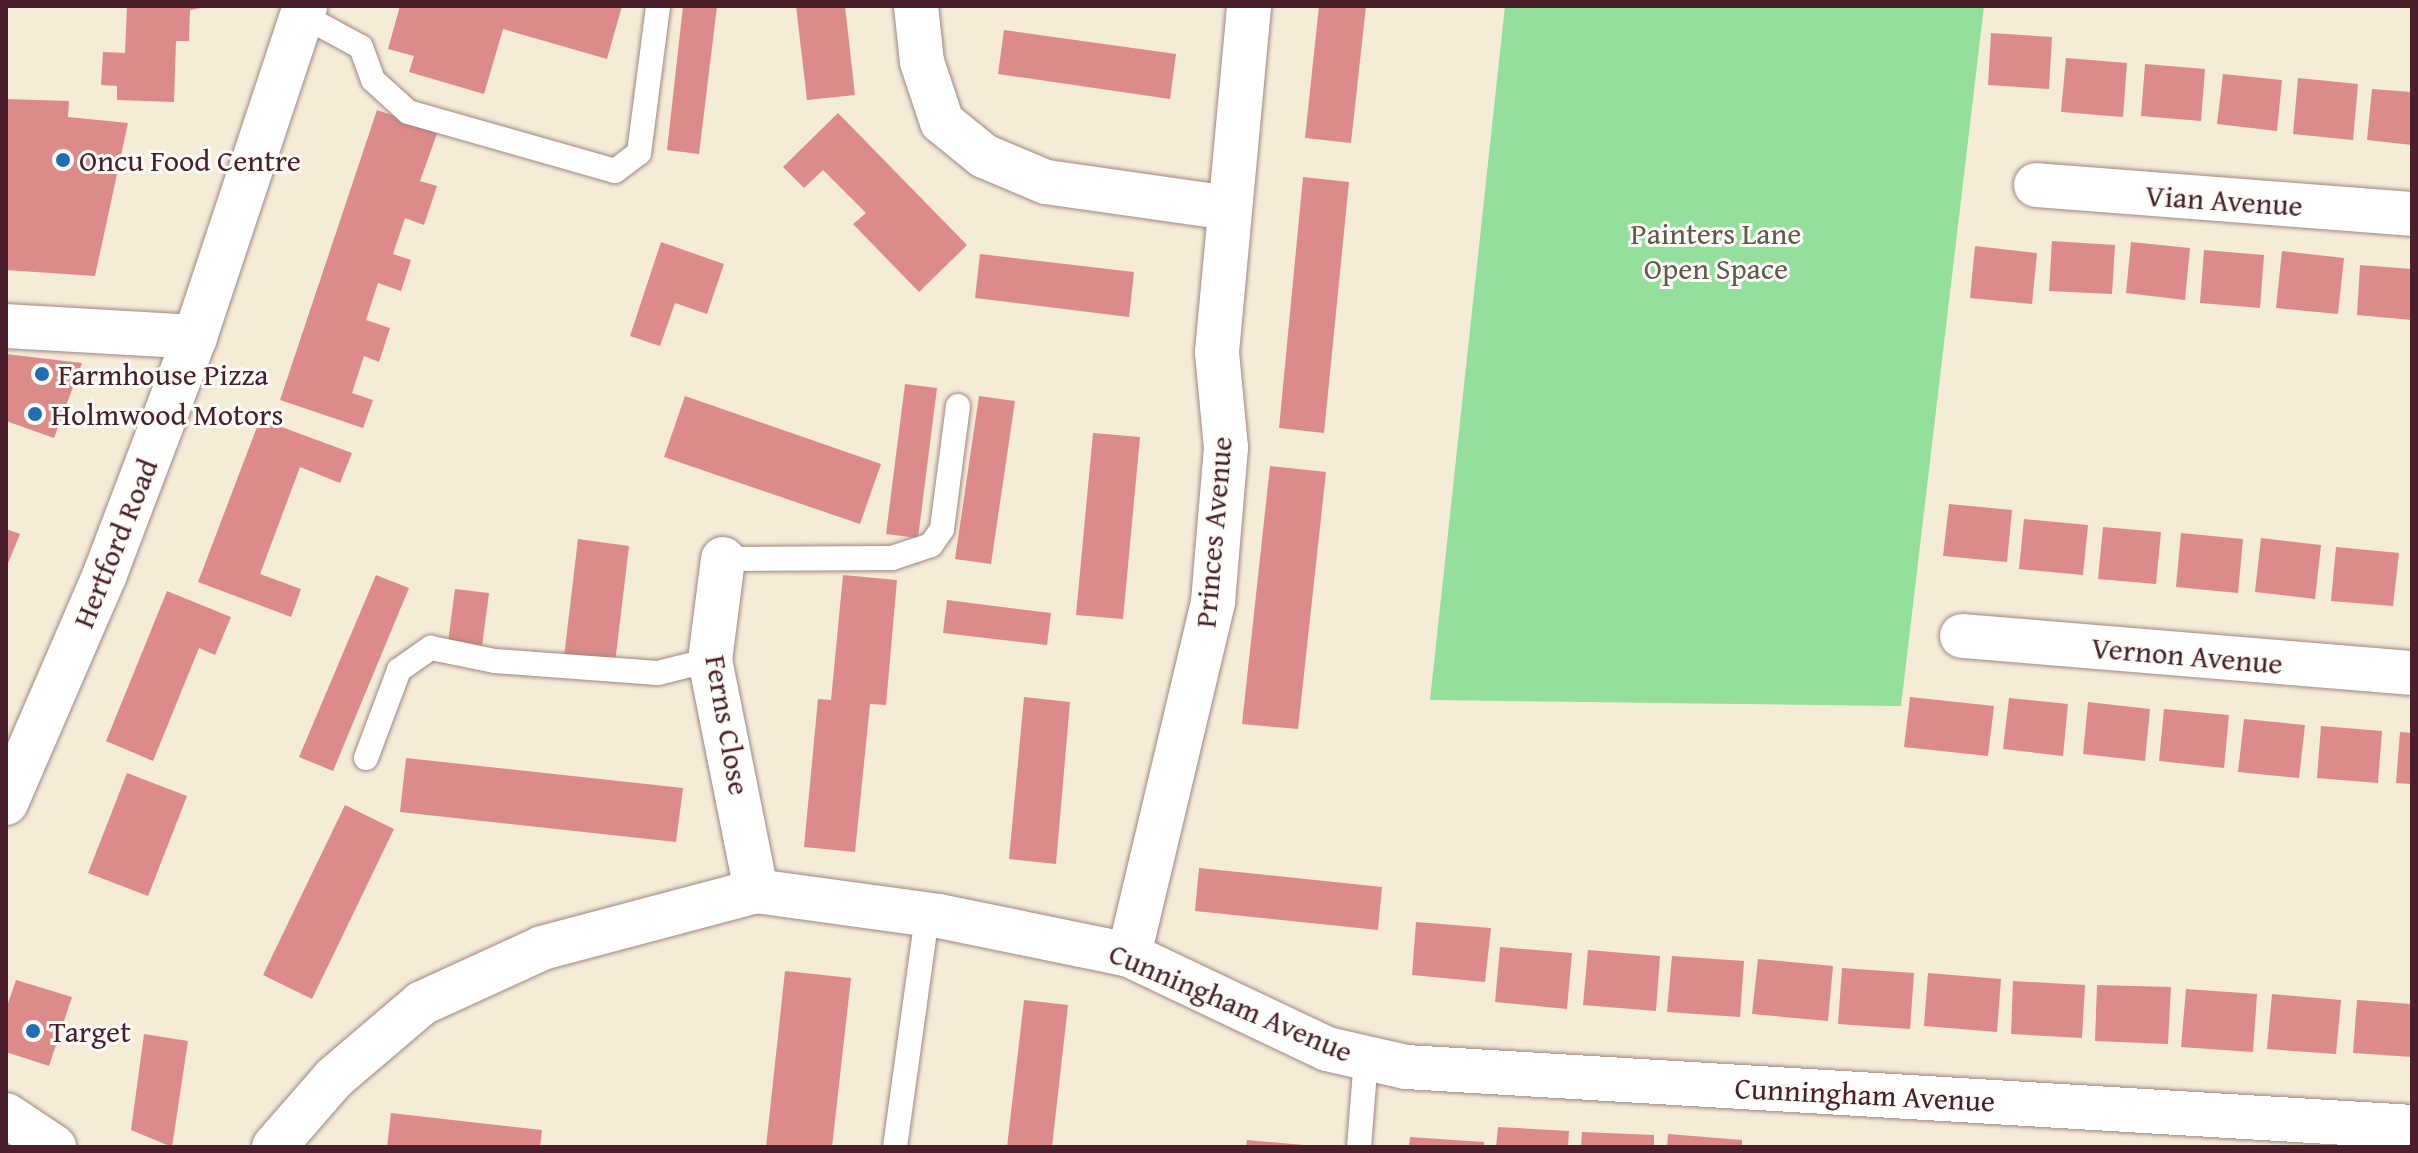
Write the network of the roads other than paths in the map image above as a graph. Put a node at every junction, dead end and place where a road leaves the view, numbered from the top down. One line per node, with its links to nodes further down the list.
1 (658, 6): 4 (lane)
2 (916, 6): 6 (street)
3 (1249, 6): 6 (street, Princes Avenue)
4 (303, 11): 9 (street, Hertford Road)
5 (2036, 185): 7 (street, Vian Avenue)
6 (1228, 208): 19 (street, Princes Avenue)
7 (2412, 214)
8 (6, 326): 9 (street)
9 (195, 337): 16 (street, Hertford Road)
10 (958, 406): 11 (lane)
11 (723, 559): 13 (street, Ferns Close)
12 (1962, 636): 14 (street, Vernon Avenue)
13 (710, 660): 15 (lane); 17 (street, Ferns Close)
14 (2412, 673)
15 (366, 758)
16 (6, 803)
17 (756, 891): 18 (street, Cunningham Avenue); 24 (street, Cunningham Avenue)
18 (927, 915): 19 (street, Cunningham Avenue); 25 (lane)
19 (1129, 955): 20 (street, Cunningham Avenue)
20 (1366, 1058): 22 (street, Cunningham Avenue); 26 (lane)
21 (6, 1115): 23 (street)
22 (2412, 1127)
23 (54, 1147)
24 (274, 1147)
25 (895, 1147)
26 (1359, 1147)

